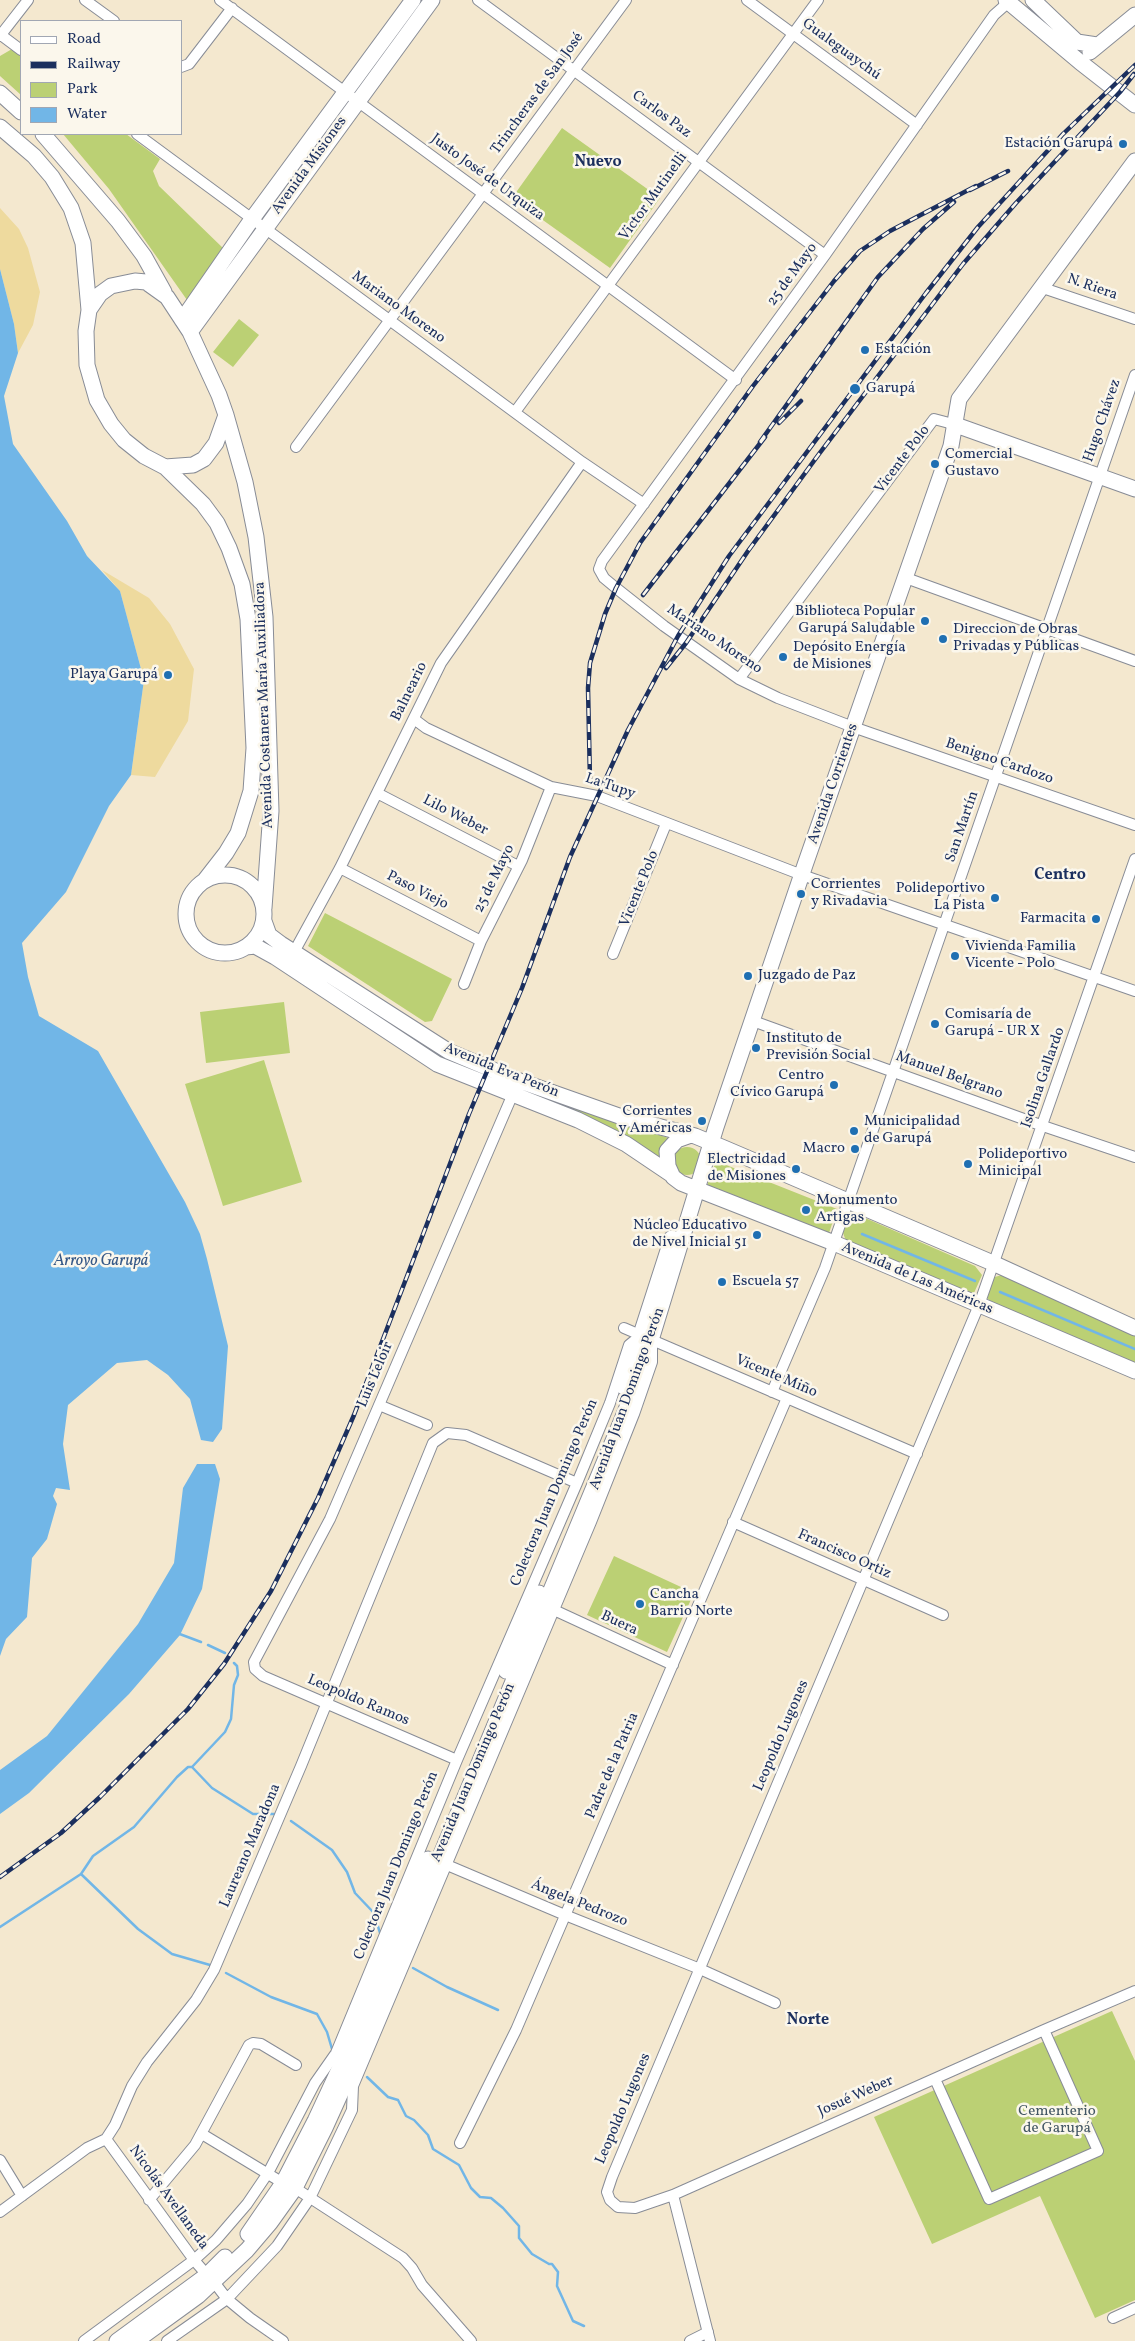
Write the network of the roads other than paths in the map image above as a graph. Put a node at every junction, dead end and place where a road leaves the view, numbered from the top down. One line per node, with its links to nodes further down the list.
1 (28, 0): 16 (street)
2 (86, 0): 14 (street)
3 (222, 0): 12 (street, Justo José de Urquiza)
4 (413, 0): 22 (main road, Avenida Misiones)
5 (432, 0): 22 (main road, Avenida Misiones)
6 (478, 0): 20 (street, Carlos Paz)
7 (626, 0): 20 (street, Trincheras de San José)
8 (747, 0): 15 (street, Gualeguaychú)
9 (818, 0): 15 (street, Victor Mutinelli)
10 (1033, 0): 18 (main road)
11 (1009, 1): 18 (main road); 25 (street, 25 de Mayo)
12 (232, 8): 19 (street); 22 (street, Justo José de Urquiza)
13 (1135, 15): 18 (main road)
14 (113, 20)
15 (794, 34): 25 (street, Gualeguaychú); 30 (street, Victor Mutinelli)
16 (1, 36): 17 (street)
17 (20, 49)
18 (1088, 53): 23 (main road)
19 (182, 67)
20 (574, 71): 30 (street, Carlos Paz); 31 (street, Trincheras de San José)
21 (0, 92): 24 (main road)
22 (351, 97): 31 (street, Justo José de Urquiza); 32 (main road, Avenida Misiones); 33 (main road, Avenida Misiones)
23 (1135, 105)
24 (20, 111)
25 (918, 125): 34 (street, 25 de Mayo)
26 (0, 127): 38 (main road)
27 (44, 135): 37 (main road)
28 (138, 135): 32 (street, Mariano Moreno)
29 (1135, 161): 36 (main road, Vicente Polo)
30 (699, 162): 34 (street, Carlos Paz); 35 (street, Victor Mutinelli)
31 (483, 194): 35 (street, Justo José de Urquiza); 40 (street, Trincheras de San José)
32 (252, 219): 33 (street, Mariano Moreno); 41 (main road, Avenida Misiones)
33 (264, 228): 40 (street, Mariano Moreno); 41 (main road, Avenida Misiones)
34 (825, 256): 43 (street, 25 de Mayo)
35 (608, 285): 43 (street, Justo José de Urquiza); 44 (street, Victor Mutinelli)
36 (1040, 287): 39 (street, N. Riera); 46 (main road, Vicente Polo)
37 (168, 297): 38 (main road); 41 (main road)
38 (89, 310): 49 (main road)
39 (1135, 318)
40 (390, 321): 44 (street, Mariano Moreno); 47 (street, Trincheras de San José)
41 (186, 326): 45 (main road)
42 (1135, 375): 50 (street, Hugo Chávez)
43 (736, 380): 52 (street, 25 de Mayo)
44 (515, 412): 48 (street, Mariano Moreno)
45 (226, 415): 49 (main road); 70 (main road, Avenida Costanera María Auxiliadora)
46 (953, 424): 50 (main road); 54 (main road, Avenida Corrientes); 57 (street, Vicente Polo)
47 (296, 447)
48 (582, 462): 52 (street, Mariano Moreno); 58 (street, Balneario)
49 (165, 467): 69 (main road, Avenida Costanera María Auxiliadora)
50 (1100, 476): 51 (main road); 55 (street, San Martín)
51 (1135, 489)
52 (644, 504): 53 (street, 25 de Mayo)
53 (599, 569): 57 (street, Mariano Moreno)
54 (906, 578): 55 (street); 59 (main road, Avenida Corrientes)
55 (1048, 629): 56 (street); 60 (street, San Martín)
56 (1135, 661)
57 (739, 679): 59 (street, Mariano Moreno)
58 (414, 718): 61 (street, La Tupy); 62 (street, Balneario)
59 (853, 727): 60 (street, Benigno Cardozo); 68 (main road, Avenida Corrientes)
60 (996, 776): 64 (street, Benigno Cardozo); 71 (street, San Martín)
61 (551, 787): 63 (street, La Tupy); 66 (street, 25 de Mayo)
62 (377, 793): 66 (street, Lilo Weber); 67 (street, Balneario)
63 (666, 824): 68 (street, La Tupy); 75 (street, Vicente Polo)
64 (1135, 825)
65 (1135, 860): 76 (street, Isolina Gallardo)
66 (518, 866): 72 (street, 25 de Mayo)
67 (340, 868): 72 (street, Paso Viejo); 74 (street, Balneario)
68 (802, 875): 71 (street, La Tupy); 79 (main road, Avenida Corrientes)
69 (205, 880): 70 (main road); 73 (main road)
70 (264, 915): 73 (main road); 74 (main road, Avenida Eva Perón)
71 (945, 925): 76 (street, La Tupy); 80 (street, San Martín)
72 (481, 941): 77 (street, 25 de Mayo)
73 (246, 947): 81 (main road, Avenida Eva Perón)
74 (294, 952): 81 (main road, Avenida Eva Perón)
75 (614, 954)
76 (1095, 977): 78 (street, La Tupy); 82 (street, Isolina Gallardo)
77 (464, 984)
78 (1135, 991)
79 (753, 1021): 80 (street, Manuel Belgrano); 84 (main road, Avenida Corrientes)
80 (893, 1072): 82 (street, Manuel Belgrano); 88 (street, San Martín)
81 (515, 1087): 83 (main road, Avenida Eva Perón); 86 (main road, Avenida Eva Perón); 98 (street, Luis Leloir)
82 (1043, 1126): 85 (street, Manuel Belgrano); 90 (street, Isolina Gallardo)
83 (691, 1135): 84 (main road, Avenida Eva Perón); 86 (main road)
84 (713, 1144): 87 (main road, Avenida Juan Domingo Perón); 88 (main road)
85 (1135, 1157)
86 (673, 1176): 87 (main road, Avenida Eva Perón)
87 (693, 1188): 89 (main road, Avenida de Las Américas); 94 (main road, Avenida Juan Domingo Perón)
88 (848, 1202): 89 (street, San Martín); 90 (main road)
89 (834, 1243): 91 (main road, Avenida de Las Américas); 96 (street)
90 (995, 1264): 91 (street, Isolina Gallardo); 92 (main road)
91 (980, 1305): 95 (main road, Avenida de Las Américas); 100 (street, Leopoldo Lugones)
92 (1135, 1327)
93 (624, 1328): 94 (street, Vicente Miño)
94 (646, 1338): 96 (street, Vicente Miño); 101 (street, Colectora Juan Domingo Perón); 104 (street); 124 (main road, Avenida Juan Domingo Perón)
95 (1135, 1371)
96 (772, 1392): 97 (street, Vicente Miño)
97 (787, 1398): 100 (street, Vicente Miño); 102 (street, Padre de la Patria)
98 (379, 1406): 99 (street); 106 (street, Luis Leloir)
99 (427, 1425)
100 (917, 1454): 103 (street, Leopoldo Lugones)
101 (577, 1483): 108 (street, Laureano Maradona); 109 (street, Colectora Juan Domingo Perón)
102 (733, 1522): 103 (street, Francisco Ortiz); 107 (street, Padre de la Patria)
103 (864, 1581): 105 (street, Francisco Ortiz); 112 (street, Leopoldo Lugones)
104 (554, 1610): 107 (street, Buera); 110 (street)
105 (943, 1615)
106 (254, 1662): 108 (street, Leopoldo Ramos)
107 (672, 1664): 111 (street, Padre de la Patria)
108 (326, 1703): 109 (street, Leopoldo Ramos); 119 (street, Laureano Maradona)
109 (456, 1760): 122 (street, Colectora Juan Domingo Perón)
110 (447, 1865): 111 (street, Ángela Pedrozo); 127 (street)
111 (565, 1915): 112 (street, Ángela Pedrozo); 120 (street, Padre de la Patria)
112 (700, 1969): 114 (street, Ángela Pedrozo); 123 (street, Leopoldo Lugones)
113 (1135, 1991): 115 (street, Josué Weber)
114 (775, 2002)
115 (1044, 2030): 117 (street, Josué Weber); 117 (street)
116 (296, 2065): 118 (street)
117 (935, 2079): 125 (street, Josué Weber)
118 (202, 2134): 122 (street); 128 (street)
119 (106, 2139): 126 (street); 128 (street, Nicolás Avellaneda)
120 (460, 2143)
121 (0, 2160): 126 (street)
122 (268, 2173): 124 (street); 130 (street, Colectora Juan Domingo Perón)
123 (612, 2178): 125 (street, Josué Weber)
124 (289, 2186): 127 (street); 131 (main road, Avenida Juan Domingo Perón)
125 (673, 2195): 135 (street)
126 (22, 2196): 129 (street)
127 (310, 2198): 132 (street); 141 (street)
128 (149, 2200): 130 (street, Nicolás Avellaneda)
129 (0, 2212)
130 (194, 2260): 131 (street, Nicolás Avellaneda); 136 (street, Colectora Juan Domingo Perón)
131 (211, 2278): 132 (street, Nicolás Avellaneda); 137 (main road, Avenida Juan Domingo Perón); 138 (main road, Avenida Juan Domingo Perón)
132 (227, 2299): 139 (street); 140 (street, Nicolás Avellaneda)
133 (1135, 2308): 134 (street)
134 (1113, 2318)
135 (709, 2337): 142 (street)
136 (84, 2341)
137 (117, 2341)
138 (136, 2341)
139 (168, 2341)
140 (283, 2341)
141 (471, 2341)
142 (690, 2341)

